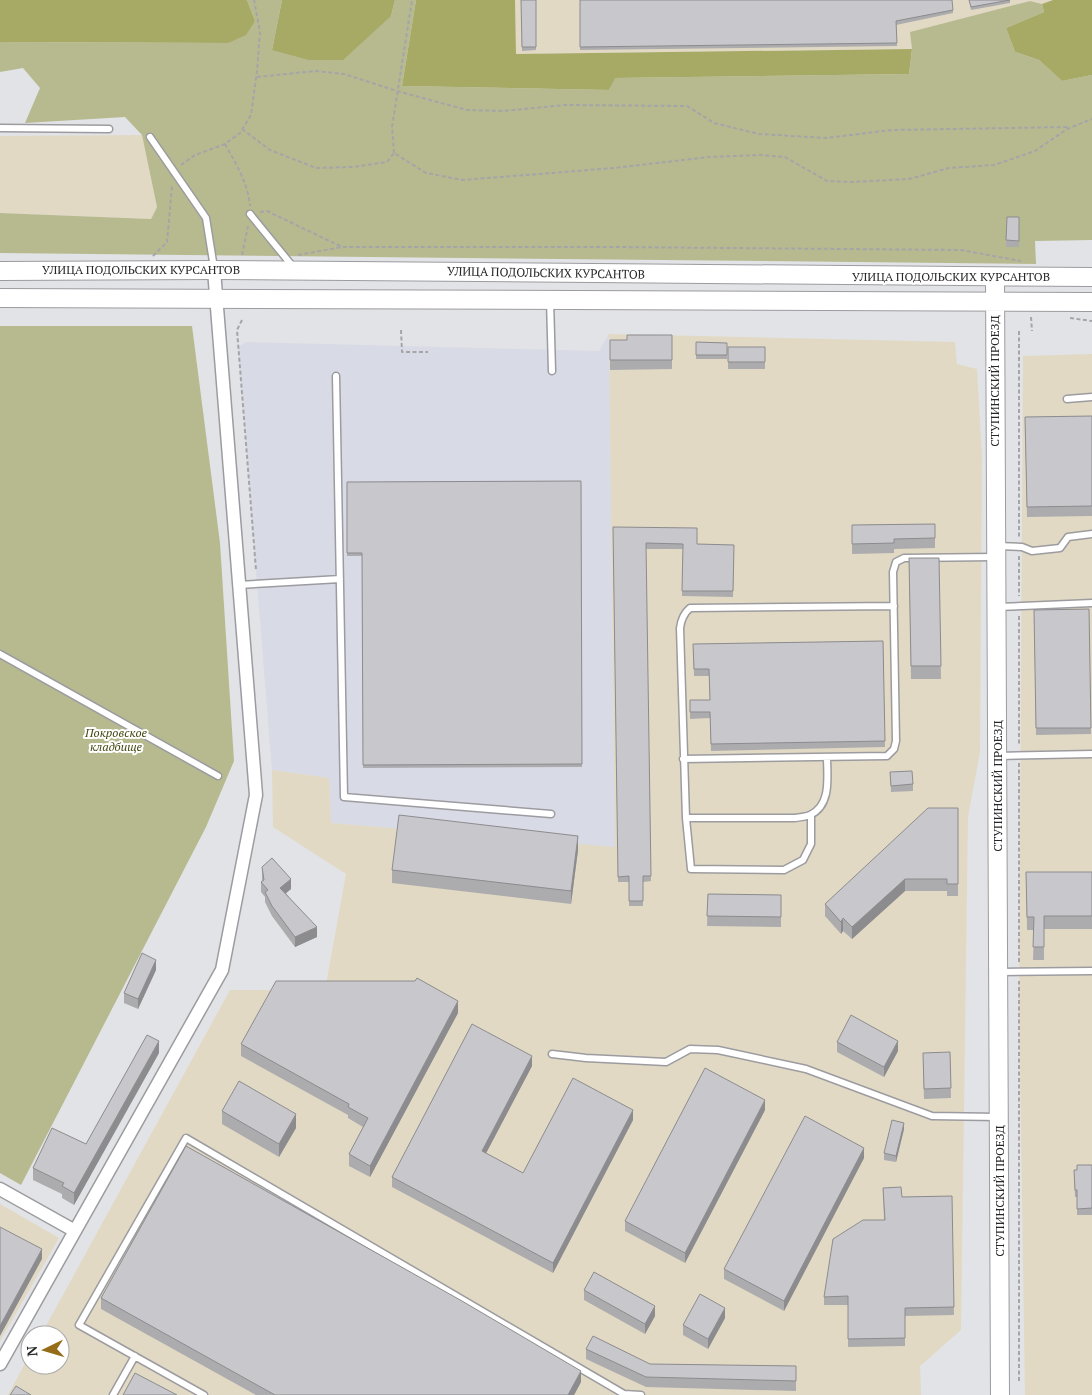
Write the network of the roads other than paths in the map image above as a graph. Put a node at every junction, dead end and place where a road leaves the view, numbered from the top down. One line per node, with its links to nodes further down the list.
1 (0, 128): 2 (lane)
2 (108, 129)
3 (150, 137): 6 (lane)
4 (250, 214): 5 (lane)
5 (291, 264): 6 (main road, УЛИЦА ПОДОЛЬСКИХ КУРСАНТОВ); 9 (main road, УЛИЦА ПОДОЛЬСКИХ КУРСАНТОВ)
6 (214, 270): 7 (main road, УЛИЦА ПОДОЛЬСКИХ КУРСАНТОВ); 11 (street)
7 (0, 271)
8 (1092, 277): 9 (main road, УЛИЦА ПОДОЛЬСКИХ КУРСАНТОВ)
9 (994, 278): 13 (main road, СТУПИНСКИЙ ПРОЕЗД)
10 (0, 298): 11 (main road, УЛИЦА ПОДОЛЬСКИХ КУРСАНТОВ)
11 (217, 299): 12 (main road, УЛИЦА ПОДОЛЬСКИХ КУРСАНТОВ); 22 (street)
12 (550, 299): 13 (main road, УЛИЦА ПОДОЛЬСКИХ КУРСАНТОВ); 15 (lane)
13 (994, 302): 14 (main road, УЛИЦА ПОДОЛЬСКИХ КУРСАНТОВ); 20 (main road, СТУПИНСКИЙ ПРОЕЗД)
14 (1092, 302)
15 (552, 372)
16 (336, 376): 21 (lane)
17 (1092, 397): 18 (lane)
18 (1067, 400)
19 (1092, 534): 20 (lane)
20 (996, 552): 24 (lane); 25 (main road, СТУПИНСКИЙ ПРОЕЗД)
21 (340, 579): 22 (lane); 32 (lane)
22 (239, 585): 40 (street)
23 (1092, 603): 25 (lane)
24 (894, 606): 29 (lane); 30 (lane)
25 (997, 607): 28 (main road, СТУПИНСКИЙ ПРОЕЗД)
26 (0, 654): 31 (lane)
27 (1092, 754): 28 (lane)
28 (997, 756): 36 (main road, СТУПИНСКИЙ ПРОЕЗД)
29 (827, 757): 30 (lane); 33 (lane)
30 (683, 759): 34 (lane)
31 (218, 776)
32 (551, 814)
33 (811, 815): 34 (lane); 34 (lane)
34 (686, 818)
35 (1092, 971): 36 (lane)
36 (999, 972): 38 (main road, СТУПИНСКИЙ ПРОЕЗД)
37 (552, 1054): 38 (lane)
38 (1000, 1117): 47 (main road, СТУПИНСКИЙ ПРОЕЗД)
39 (0, 1189): 40 (street)
40 (75, 1231): 42 (street)
41 (134, 1356): 43 (lane); 44 (lane); 45 (lane)
42 (0, 1364)
43 (113, 1395)
44 (204, 1395)
45 (624, 1395): 46 (lane)
46 (641, 1395)
47 (1000, 1395)

